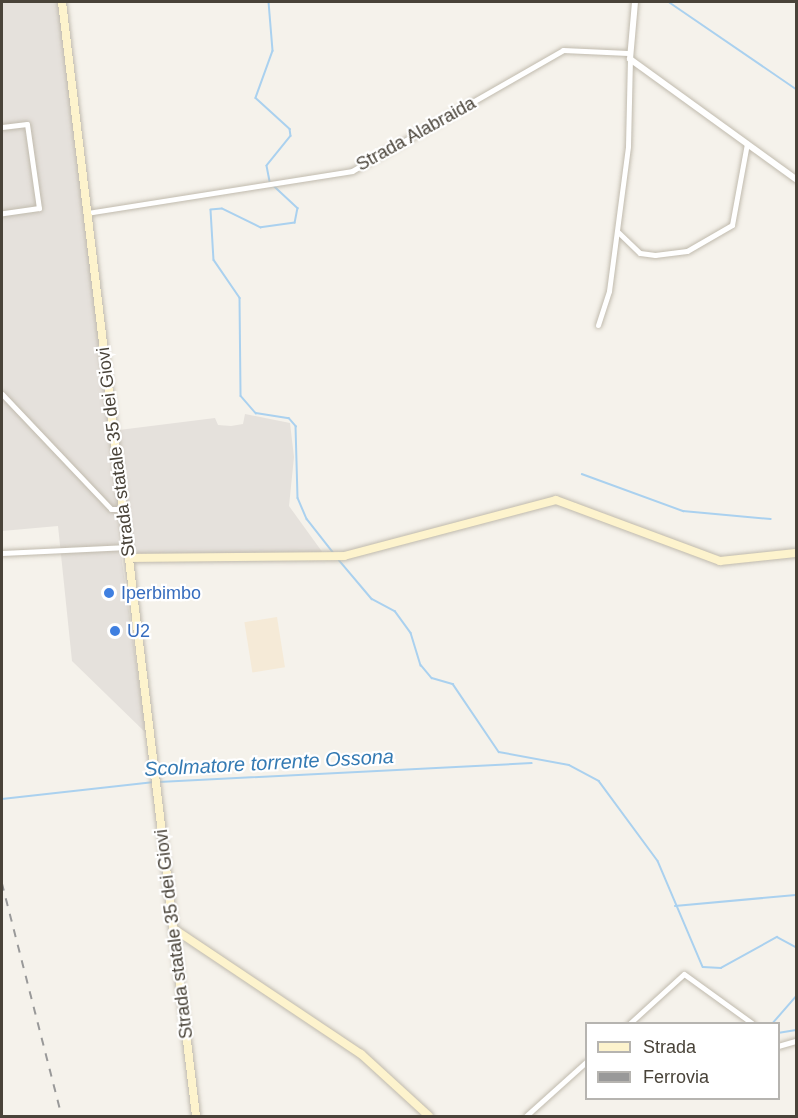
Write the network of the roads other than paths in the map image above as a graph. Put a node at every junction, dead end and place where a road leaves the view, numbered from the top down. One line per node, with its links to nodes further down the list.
1 (62, 2): 8 (main road, Strada statale 35 dei Giovi)
2 (635, 2): 3 (street)
3 (629, 56): 5 (street); 8 (street, Strada Alabraida); 9 (street)
4 (2, 127): 7 (street)
5 (747, 143): 6 (street); 9 (street)
6 (796, 179)
7 (2, 213)
8 (87, 213): 12 (main road, Strada statale 35 dei Giovi)
9 (618, 232): 10 (street)
10 (598, 325)
11 (2, 394): 12 (street)
12 (123, 509): 13 (main road, Strada statale 35 dei Giovi)
13 (128, 547): 14 (street); 16 (main road, Strada statale 35 dei Giovi)
14 (2, 553)
15 (796, 553): 16 (main road)
16 (129, 558): 17 (main road, Strada statale 35 dei Giovi)
17 (174, 929): 23 (main road, Strada statale 35 dei Giovi); 24 (main road)
18 (630, 1022): 19 (street)
19 (752, 1022)
20 (796, 1041): 21 (street)
21 (780, 1045)
22 (585, 1063): 25 (street)
23 (196, 1116)
24 (429, 1116)
25 (526, 1116)

